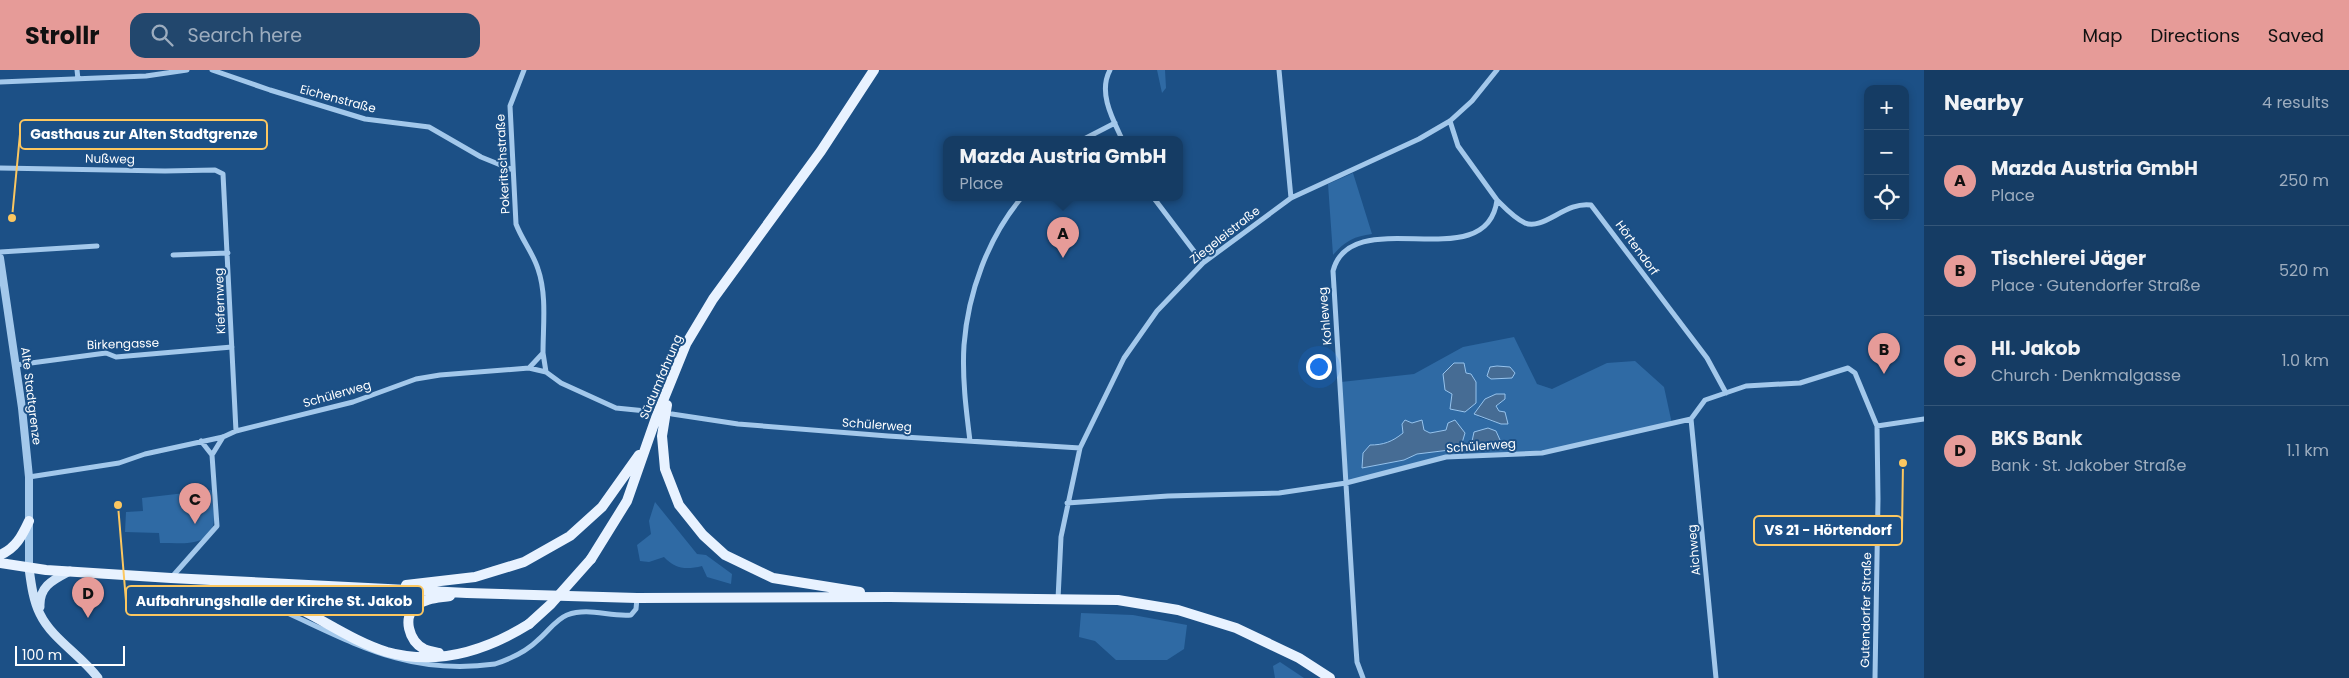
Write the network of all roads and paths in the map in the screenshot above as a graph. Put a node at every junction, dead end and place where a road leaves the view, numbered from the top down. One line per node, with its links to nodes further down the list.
1 (77, 70): 10 (street)
2 (187, 70): 9 (street)
3 (212, 70): 17 (street, Eichenstraße)
4 (524, 70): 17 (street, Pokeritschstraße)
5 (874, 70): 32 (main road, Südumfahrung)
6 (1110, 70): 13 (street)
7 (1278, 70): 19 (street)
8 (1497, 70): 12 (street, Ziegeleistraße)
9 (176, 71): 10 (street)
10 (78, 79): 11 (street)
11 (0, 82)
12 (1450, 121): 19 (street, Ziegeleistraße); 20 (street)
13 (1114, 123): 14 (street); 15 (street)
14 (1090, 136)
15 (1120, 136)
16 (0, 168): 18 (street, Nußweg)
17 (513, 170): 30 (street, Pokeritschstraße)
18 (220, 171): 25 (street, Kiefernweg)
19 (1292, 198): 28 (street, Ziegeleistraße)
20 (1497, 200): 35 (street, Hörtendorf); 49 (street, Kohleweg)
21 (1019, 201): 44 (street)
22 (1156, 201): 28 (street)
23 (97, 246): 24 (street)
24 (0, 252)
25 (228, 253): 26 (street); 29 (street, Kiefernweg)
26 (173, 255)
27 (0, 258): 31 (street, Alte Stadtgrenze)
28 (1203, 263): 46 (street, Ziegeleistraße)
29 (232, 347): 31 (street, Birkengasse); 41 (street, Kiefernweg)
30 (543, 353): 33 (street); 34 (street, Pokeritschstraße)
31 (16, 365): 48 (street, Alte Stadtgrenze)
32 (678, 366): 43 (main road, Südumfahrung); 61 (main road)
33 (529, 368): 34 (street, Schülerweg); 41 (street, Schülerweg)
34 (546, 372): 36 (street, Schülerweg)
35 (1726, 393): 38 (street); 40 (street, Gutendorfer Straße)
36 (646, 410)
37 (672, 414): 44 (street, Schülerweg)
38 (1691, 419): 49 (street, Schülerweg); 71 (street, Aichweg)
39 (1924, 419): 40 (street)
40 (1876, 426): 72 (street, Gutendorfer Straße)
41 (236, 431): 42 (street, Schülerweg)
42 (223, 437): 45 (street, Schülerweg); 47 (street)
43 (649, 439): 59 (main road); 66 (main road, Südumfahrung, bridge)
44 (970, 440): 46 (street, Schülerweg)
45 (201, 442): 47 (street); 48 (street, Schülerweg)
46 (1080, 448): 50 (street, Ziegeleistraße)
47 (212, 455): 56 (street)
48 (29, 477): 51 (street, Alte Stadtgrenze)
49 (1346, 483): 50 (street, Schülerweg); 70 (street, Kohleweg)
50 (1067, 503): 63 (street, Ziegeleistraße)
51 (29, 521): 52 (main road); 54 (street, Alte Stadtgrenze)
52 (0, 555)
53 (0, 563): 54 (main road)
54 (29, 568): 55 (main road); 64 (main road)
55 (70, 572): 56 (main road); 64 (main road)
56 (171, 578): 57 (main road)
57 (228, 581): 58 (main road, Südumfahrung); 59 (main road)
58 (247, 588): 65 (street); 66 (main road, Südumfahrung)
59 (378, 588): 60 (main road)
60 (466, 593): 62 (main road); 66 (main road)
61 (890, 597): 62 (main road); 63 (main road)
62 (637, 598): 67 (street)
63 (1058, 599): 69 (main road)
64 (40, 615): 68 (main road)
65 (349, 649)
66 (450, 656)
67 (451, 672)
68 (98, 678)
69 (1330, 678)
70 (1363, 678)
71 (1716, 678)
72 (1875, 678)

